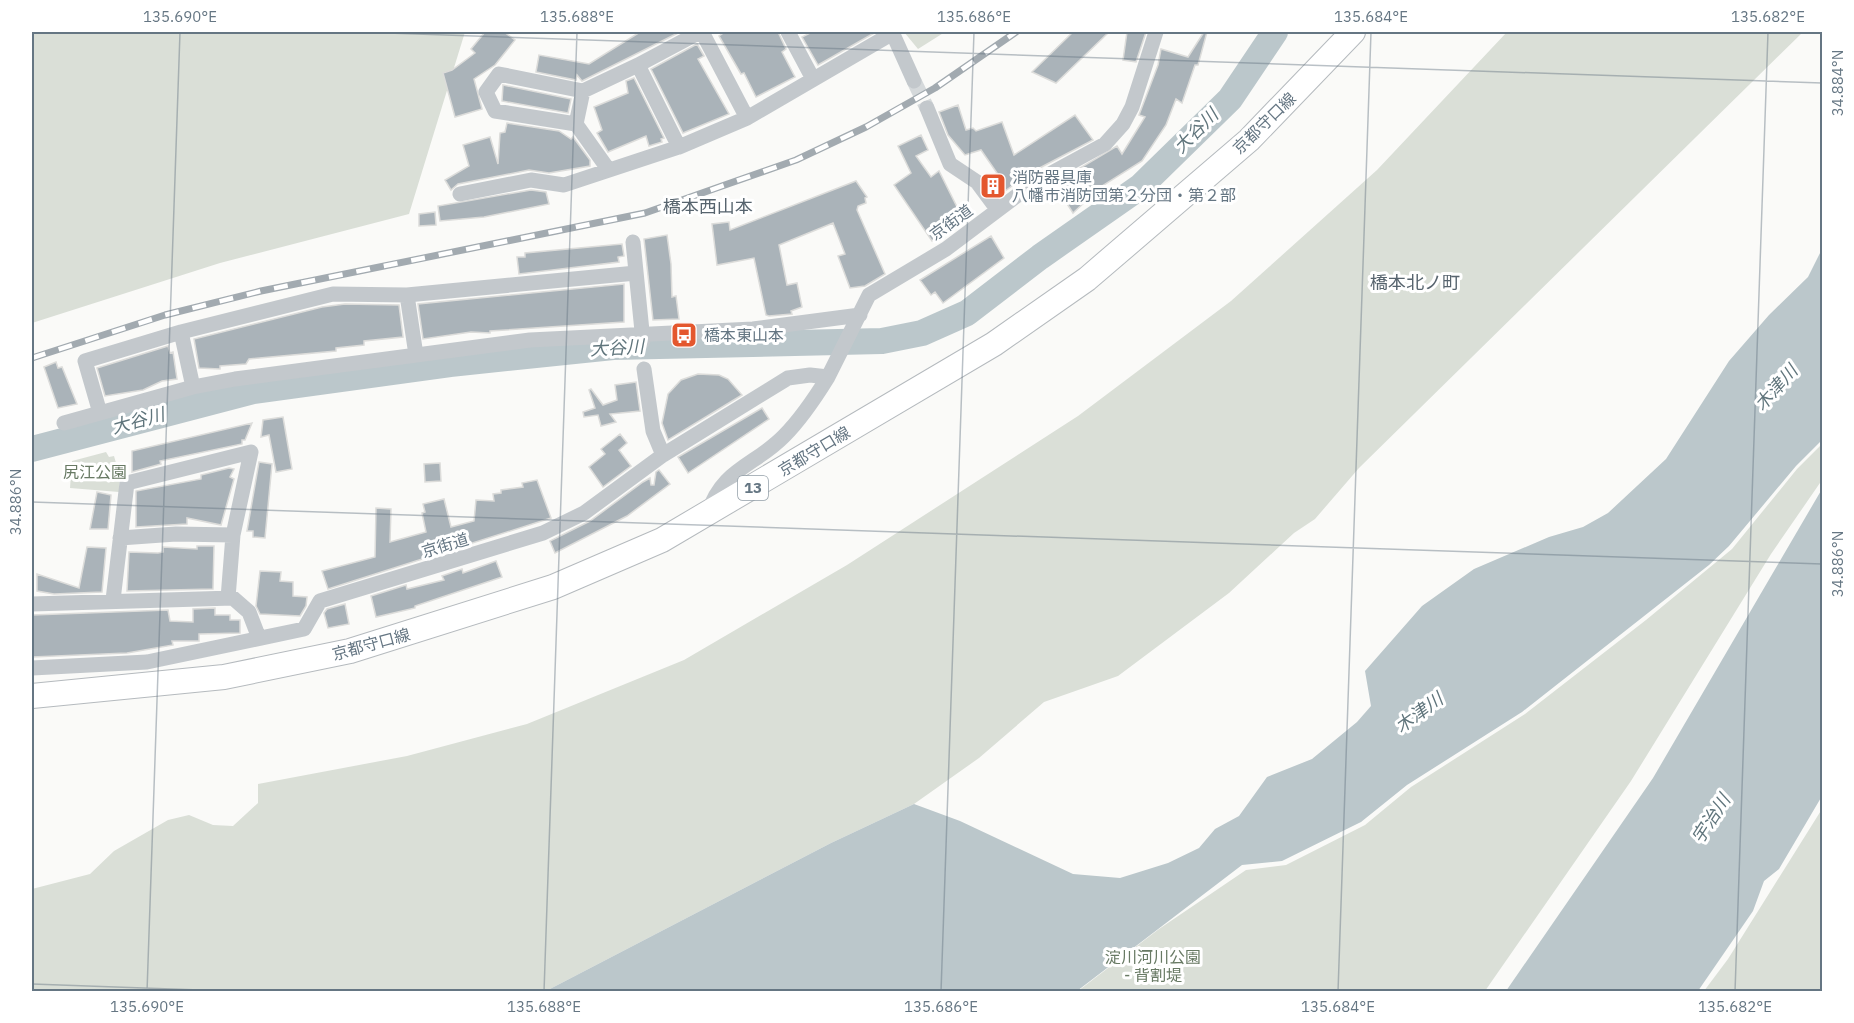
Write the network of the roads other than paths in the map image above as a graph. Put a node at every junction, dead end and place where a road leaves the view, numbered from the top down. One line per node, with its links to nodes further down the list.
1 (701, 32): 6 (street); 11 (street)
2 (788, 32): 7 (street)
3 (892, 32): 7 (street); 8 (street)
4 (1156, 32): 16 (street, 京街道)
5 (1353, 32): 30 (main road, 京都守口線 / 13)
6 (638, 65): 9 (street); 13 (street)
7 (813, 79): 11 (street)
8 (914, 81)
9 (583, 91): 12 (street); 12 (street)
10 (927, 108): 16 (street)
11 (747, 118): 13 (street)
12 (576, 124): 14 (street)
13 (679, 147): 14 (street)
14 (608, 169): 15 (street)
15 (460, 194)
16 (997, 209): 20 (street, 京街道)
17 (633, 242): 18 (street)
18 (636, 273): 19 (street); 22 (street)
19 (407, 295): 21 (street); 23 (street)
20 (860, 315): 22 (street); 25 (street, 京街道)
21 (181, 332): 26 (street); 27 (street)
22 (643, 337): 23 (street)
23 (416, 355): 26 (street)
24 (644, 369): 29 (street)
25 (828, 377): 29 (street, 京街道); 30 (street)
26 (193, 387): 27 (street)
27 (100, 413): 28 (street)
28 (64, 423)
29 (663, 455): 36 (street, 京街道)
30 (708, 514): 38 (main road, 京都守口線 / 13)
31 (233, 535): 32 (street); 32 (street); 33 (street)
32 (120, 538): 34 (street)
33 (228, 598): 34 (street); 36 (street)
34 (113, 600): 35 (street)
35 (32, 604)
36 (259, 638): 37 (street, 京街道)
37 (32, 668)
38 (32, 696)

